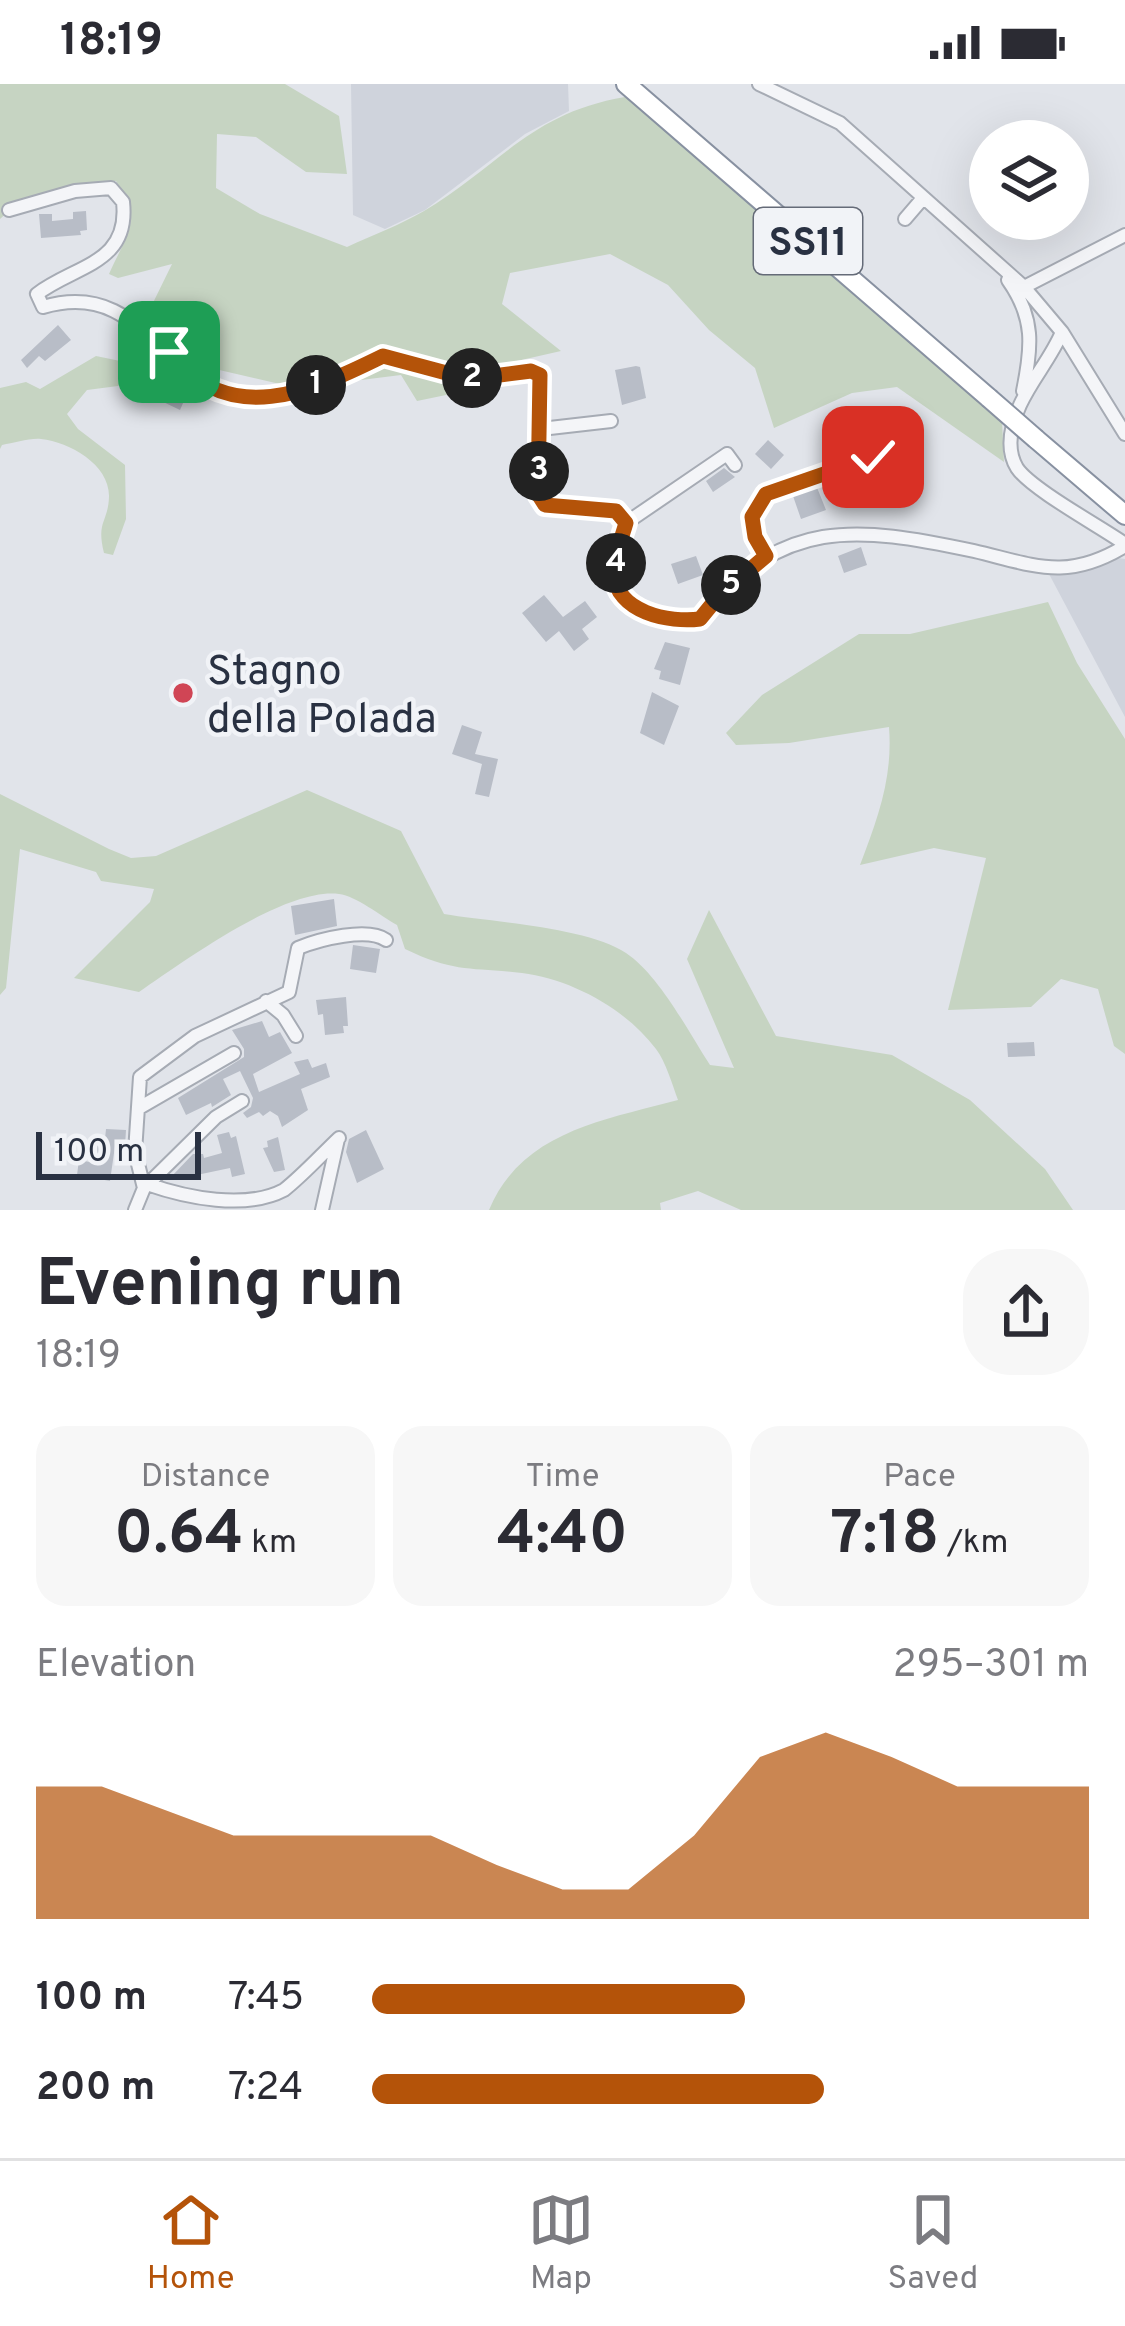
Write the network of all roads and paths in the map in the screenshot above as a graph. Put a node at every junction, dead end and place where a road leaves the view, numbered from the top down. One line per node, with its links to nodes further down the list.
1 (759, 84): 3 (street)
2 (626, 85): 20 (highway, SS11, bridge)
3 (796, 91): 4 (street)
4 (923, 198): 6 (street); 8 (street)
5 (9, 210): 16 (street)
6 (904, 219)
7 (1125, 235): 9 (street)
8 (1002, 271): 9 (street); 11 (street)
9 (1024, 287): 10 (street)
10 (1062, 332): 11 (street); 12 (street); 13 (street)
11 (1031, 351): 14 (street)
12 (1083, 367): 13 (street); 17 (street)
13 (1044, 368): 14 (street)
14 (1021, 404): 22 (street)
15 (611, 421): 16 (street)
16 (541, 429): 21 (street)
17 (1125, 434)
18 (873, 457): 24 (street)
19 (735, 465): 21 (street)
20 (1125, 515)
21 (626, 523): 24 (street)
22 (1103, 529): 23 (street); 25 (street)
23 (1125, 545): 25 (street)
24 (766, 556): 25 (street)
25 (1090, 561)
26 (386, 940): 27 (street)
27 (266, 1001): 28 (street); 31 (street)
28 (296, 1036)
29 (234, 1053): 31 (street)
30 (242, 1101): 32 (street)
31 (139, 1108): 32 (street)
32 (146, 1186): 33 (street); 34 (street)
33 (135, 1210)
34 (322, 1210)

